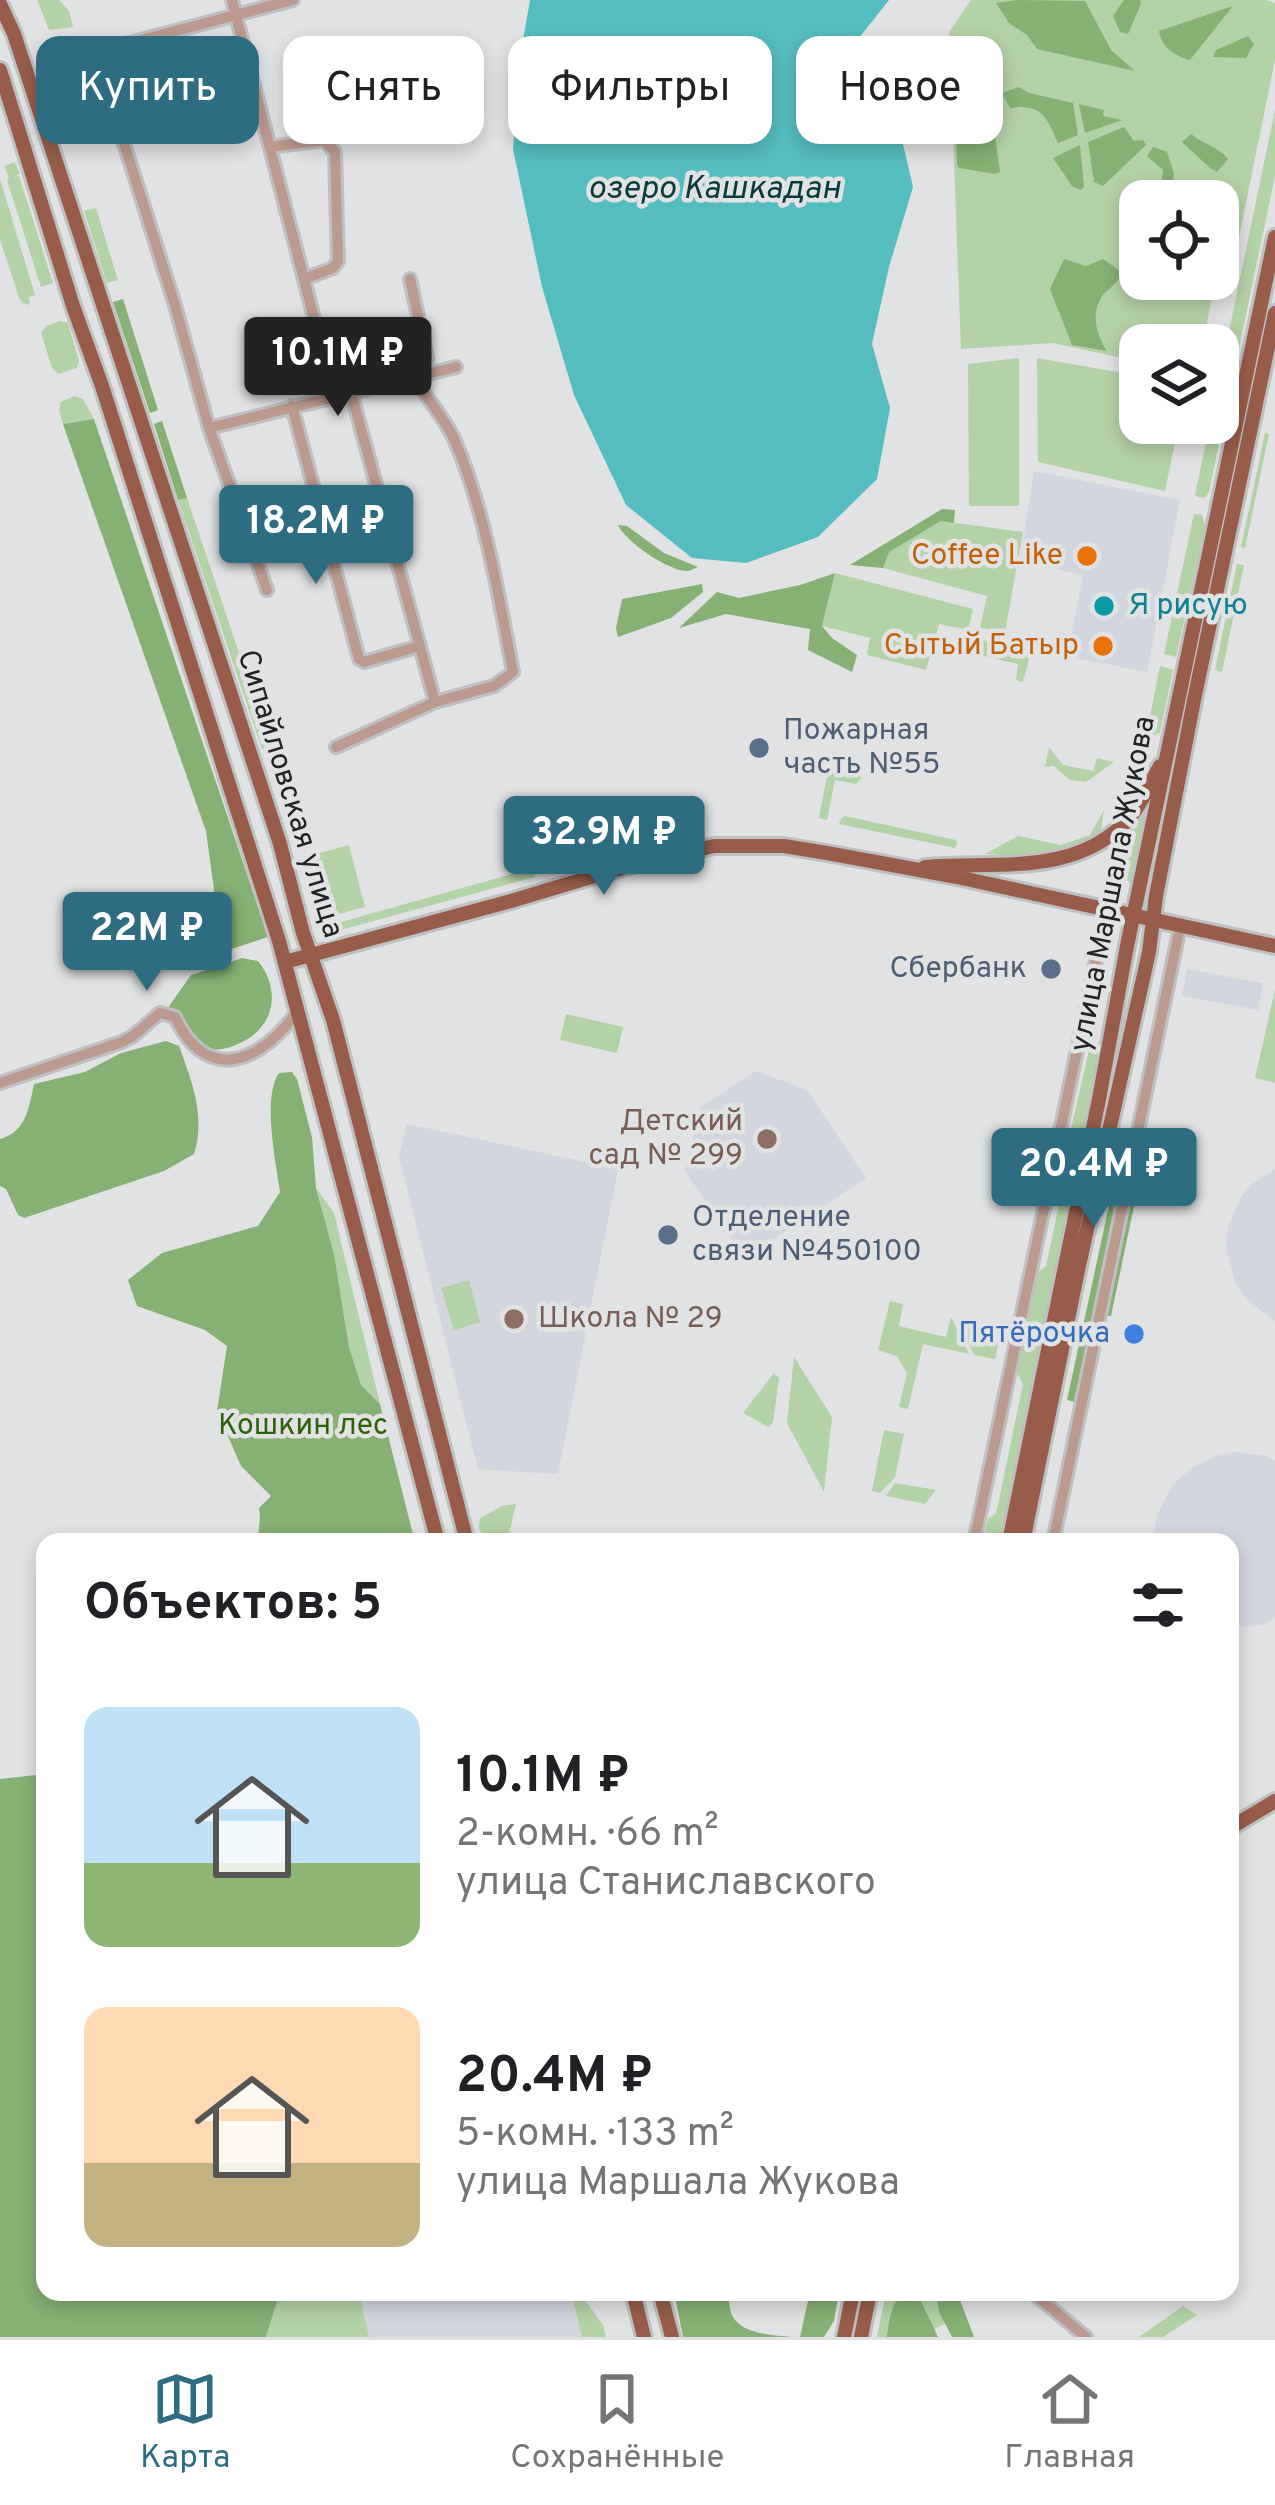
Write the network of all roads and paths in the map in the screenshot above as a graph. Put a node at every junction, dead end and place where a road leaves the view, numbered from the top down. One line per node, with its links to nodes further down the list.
1 (232, 0): 4 (street)
2 (293, 0): 4 (street)
3 (0, 4): 13 (main road, Сипайловская улица)
4 (236, 15): 6 (street); 18 (street)
5 (0, 70): 14 (main road, Сипайловская улица)
6 (270, 147): 8 (street); 8 (street)
7 (1275, 237): 23 (main road, улица Маршала Жукова)
8 (304, 278): 16 (street)
9 (410, 279): 12 (street)
10 (1275, 313): 27 (main road, улица Маршала Жукова)
11 (456, 367): 12 (street)
12 (416, 377): 15 (street); 21 (street)
13 (127, 380): 14 (main road); 30 (main road, Сипайловская улица)
14 (102, 386): 31 (main road, Сипайловская улица)
15 (351, 392): 16 (street); 20 (street)
16 (334, 396): 17 (street)
17 (292, 406): 18 (street); 20 (street)
18 (209, 428): 19 (street)
19 (267, 590)
20 (420, 646): 21 (street)
21 (435, 702): 22 (street)
22 (336, 747)
23 (1167, 751): 24 (main road); 26 (main road, улица Маршала Жукова)
24 (902, 868): 25 (main road); 30 (main road)
25 (1106, 911): 26 (main road); 36 (street)
26 (1134, 916): 27 (main road); 37 (main road, улица Маршала Жукова)
27 (1153, 922): 28 (main road); 38 (main road, улица Маршала Жукова)
28 (1180, 927): 29 (main road); 39 (street)
29 (1275, 946)
30 (311, 954): 31 (main road); 35 (main road, Сипайловская улица)
31 (285, 962): 32 (main road, Сипайловская улица)
32 (298, 1009): 33 (street); 34 (main road, Сипайловская улица)
33 (0, 1083)
34 (436, 1533)
35 (465, 1533)
36 (976, 1533)
37 (1011, 1533)
38 (1026, 1533)
39 (1055, 1533)
40 (1275, 1801): 41 (main road)
41 (1239, 1823)
42 (635, 2301): 47 (main road)
43 (662, 2301): 48 (main road)
44 (851, 2301): 49 (main road)
45 (868, 2301): 50 (main road)
46 (1043, 2301): 51 (street)
47 (644, 2337)
48 (672, 2337)
49 (844, 2337)
50 (861, 2337)
51 (1086, 2337)

